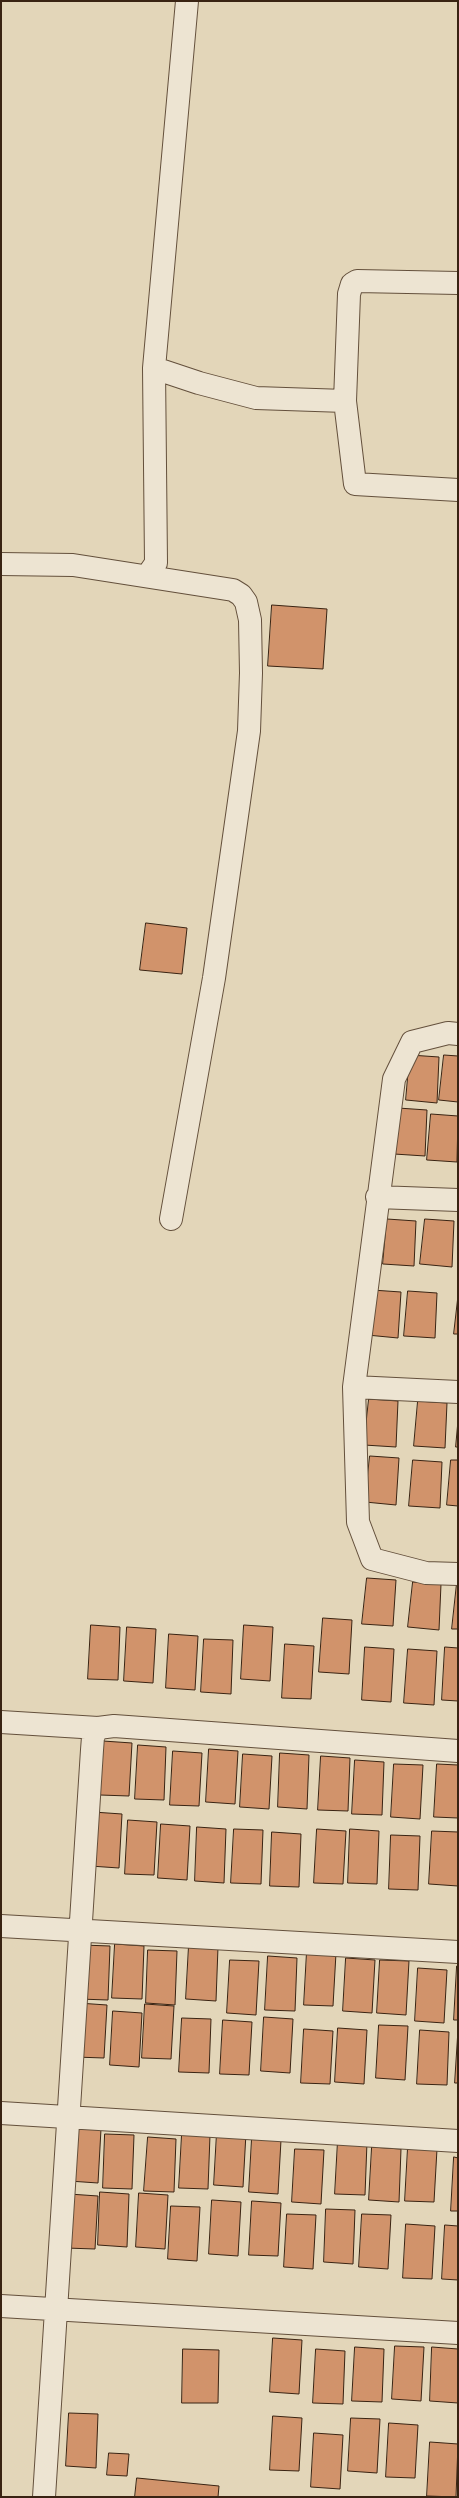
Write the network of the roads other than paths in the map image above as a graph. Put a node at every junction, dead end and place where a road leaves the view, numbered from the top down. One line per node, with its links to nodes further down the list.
1 (187, 1): 3 (street)
2 (458, 283): 4 (street)
3 (154, 368): 4 (street); 7 (street)
4 (345, 401): 5 (street)
5 (458, 490)
6 (1, 564): 7 (street)
7 (147, 576): 11 (street)
8 (458, 1034): 9 (street)
9 (377, 1197): 10 (street); 12 (street)
10 (458, 1200)
11 (171, 1219)
12 (354, 1387): 13 (street); 14 (street)
13 (458, 1392)
14 (458, 1574)
15 (1, 1722): 16 (street)
16 (98, 1728): 17 (street); 19 (street)
17 (458, 1751)
18 (1, 1926): 19 (street)
19 (79, 1931): 20 (street); 22 (street)
20 (458, 1952)
21 (1, 2112): 22 (street)
22 (68, 2117): 23 (street); 25 (street)
23 (458, 2141)
24 (1, 2306): 25 (street)
25 (56, 2309): 26 (street); 27 (street)
26 (458, 2333)
27 (44, 2497)

